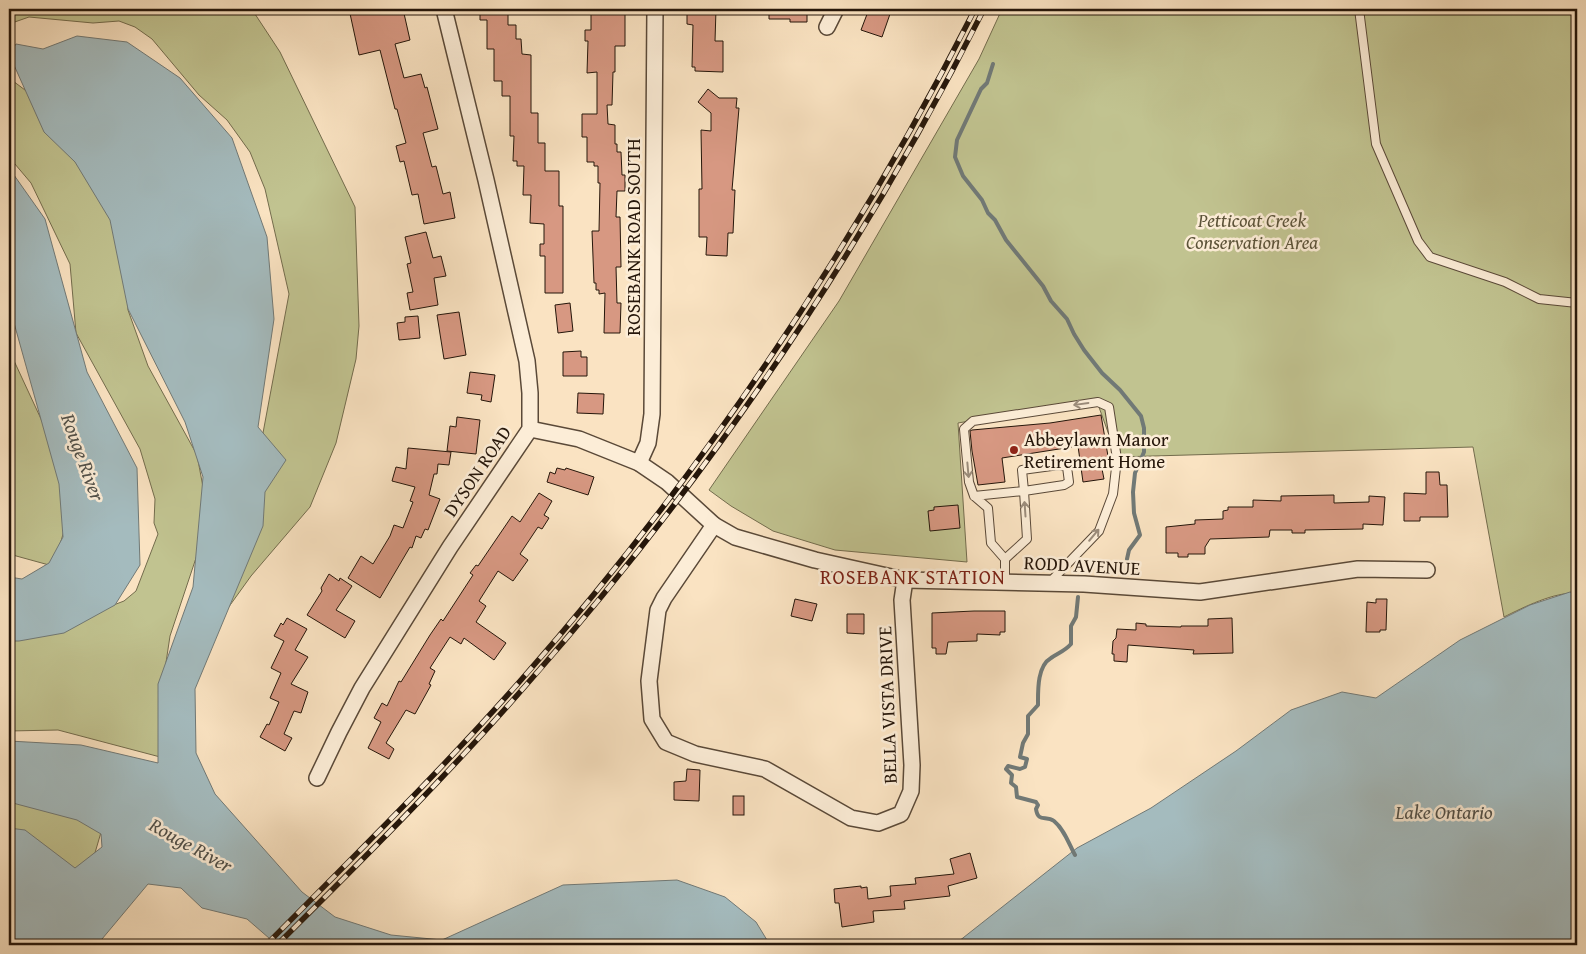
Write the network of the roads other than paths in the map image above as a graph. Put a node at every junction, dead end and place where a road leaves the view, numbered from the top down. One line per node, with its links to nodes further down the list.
1 (444, 9): 7 (street, DYSON ROAD)
2 (655, 9): 8 (street, ROSEBANK ROAD SOUTH)
3 (836, 9): 5 (street)
4 (1359, 9): 6 (lane)
5 (827, 27)
6 (1577, 303)
7 (530, 429): 8 (street, RODD AVENUE); 17 (street, DYSON ROAD)
8 (639, 462): 11 (street, RODD AVENUE)
9 (1024, 491): 9 (lane); 10 (lane); 12 (lane, one-way to 9)
10 (974, 496): 12 (lane); 16 (lane, one-way to 10)
11 (714, 525): 14 (street, RODD AVENUE); 14 (street, BELLA VISTA DRIVE)
12 (1005, 559): 15 (lane)
13 (1427, 570): 16 (street, RODD AVENUE)
14 (905, 580): 15 (street, RODD AVENUE)
15 (1004, 582): 16 (street, RODD AVENUE)
16 (1049, 583)
17 (317, 778)

